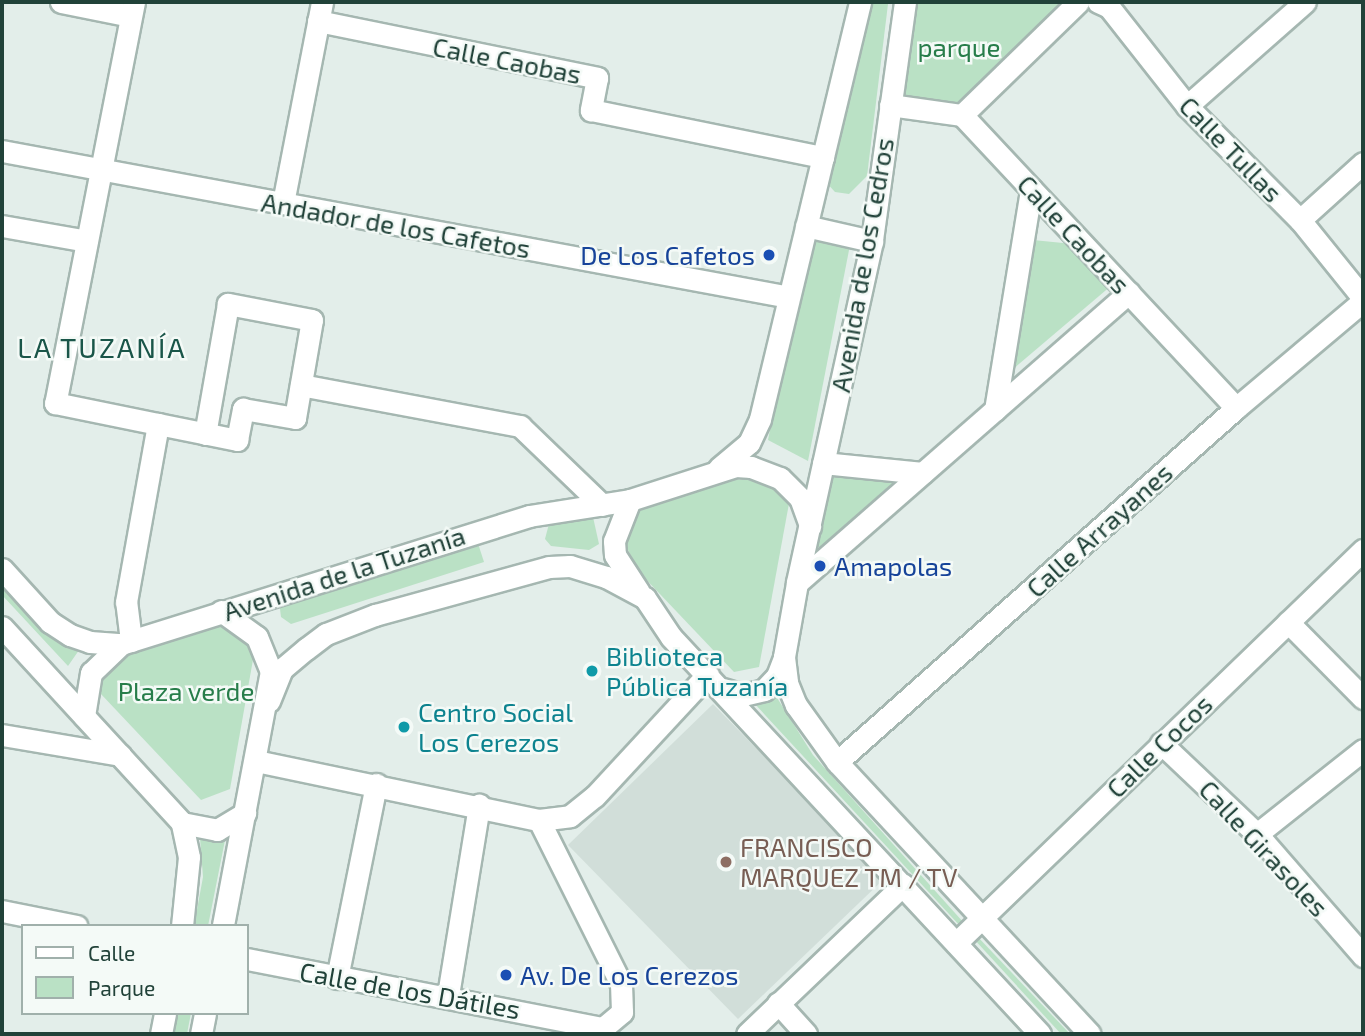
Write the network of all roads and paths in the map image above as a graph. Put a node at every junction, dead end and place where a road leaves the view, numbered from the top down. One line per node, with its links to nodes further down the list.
1 (61, 2): 7 (street)
2 (860, 2): 13 (street)
3 (905, 2): 9 (street, Avenida de los Cedros)
4 (1078, 2): 11 (street)
5 (1098, 2): 10 (street, Calle Tullas)
6 (1305, 2): 10 (street)
7 (132, 9): 15 (street)
8 (320, 12): 13 (street, Calle Caobas); 17 (street)
9 (890, 105): 11 (street); 22 (street, Avenida de los Cedros)
10 (1187, 106): 18 (street, Calle Tullas)
11 (962, 115): 16 (street, Calle Caobas)
12 (2, 151): 15 (street, Andador de los Cafetos)
13 (823, 157): 20 (street)
14 (1363, 163): 18 (street)
15 (101, 170): 17 (street, Andador de los Cafetos); 21 (street)
16 (1031, 189): 23 (street, Calle Caobas); 28 (street)
17 (283, 204): 24 (street, Andador de los Cafetos)
18 (1300, 220): 25 (street, Calle Tullas)
19 (2, 226): 21 (street)
20 (806, 226): 22 (street); 24 (street)
21 (87, 241): 29 (street)
22 (872, 241): 31 (street, Avenida de los Cedros)
23 (1129, 292): 27 (street, Calle Caobas); 28 (street)
24 (789, 298): 32 (street)
25 (1363, 300): 27 (street, Calle Arrayanes)
26 (301, 385): 30 (street); 30 (street); 35 (street)
27 (1236, 408): 55 (street, Calle Arrayanes)
28 (995, 410): 33 (street)
29 (158, 424): 30 (street); 44 (street)
30 (205, 434)
31 (823, 463): 33 (street); 36 (street, Avenida de los Cedros)
32 (711, 472): 34 (street, Avenida de la Tuzanía); 36 (street)
33 (923, 473): 39 (street)
34 (630, 500): 35 (street, Avenida de la Tuzanía); 40 (street)
35 (602, 505): 41 (street, Avenida de la Tuzanía)
36 (810, 526): 39 (street)
37 (1363, 550): 42 (street, Calle Cocos)
38 (2, 569): 44 (street, Avenida de la Tuzanía)
39 (797, 583): 45 (street)
40 (645, 598): 46 (street, Avenida de la Tuzanía); 48 (street, Avenida de la Tuzanía)
41 (221, 611): 44 (street, Avenida de la Tuzanía); 48 (street)
42 (1288, 622): 47 (street); 51 (street, Calle Cocos)
43 (2, 627): 49 (street)
44 (126, 643): 49 (street)
45 (784, 657): 46 (street); 55 (street)
46 (716, 681): 59 (street); 62 (street, Avenida de la Tuzanía)
47 (1363, 698)
48 (269, 701): 54 (street)
49 (84, 716): 53 (street)
50 (2, 735): 53 (street)
51 (1161, 743): 61 (street, Calle Girasoles); 64 (street, Calle Cocos)
52 (1363, 750): 61 (street)
53 (120, 755): 60 (street)
54 (256, 761): 56 (street); 58 (street)
55 (837, 762): 64 (street)
56 (376, 784): 57 (street); 71 (street)
57 (479, 805): 59 (street); 72 (street)
58 (245, 813): 60 (street); 67 (street)
59 (539, 820): 72 (street, Calle de los Dátiles)
60 (182, 823): 66 (street)
61 (1257, 834): 69 (street, Calle Girasoles)
62 (903, 885): 68 (street, Avenida de la Tuzanía); 73 (street)
63 (2, 911): 65 (street)
64 (980, 920): 68 (street, Calle Cocos); 81 (street)
65 (67, 924)
66 (182, 924)
67 (223, 924)
68 (956, 943): 80 (street, Avenida de la Tuzanía)
69 (1363, 956)
70 (248, 959): 71 (street, Calle de los Dátiles)
71 (337, 978): 72 (street, Calle de los Dátiles)
72 (448, 995)
73 (778, 1003): 78 (street); 79 (street)
74 (165, 1015): 76 (street)
75 (205, 1015): 77 (street)
76 (161, 1034)
77 (201, 1034)
78 (747, 1034)
79 (806, 1034)
80 (1040, 1034)
81 (1090, 1034)

